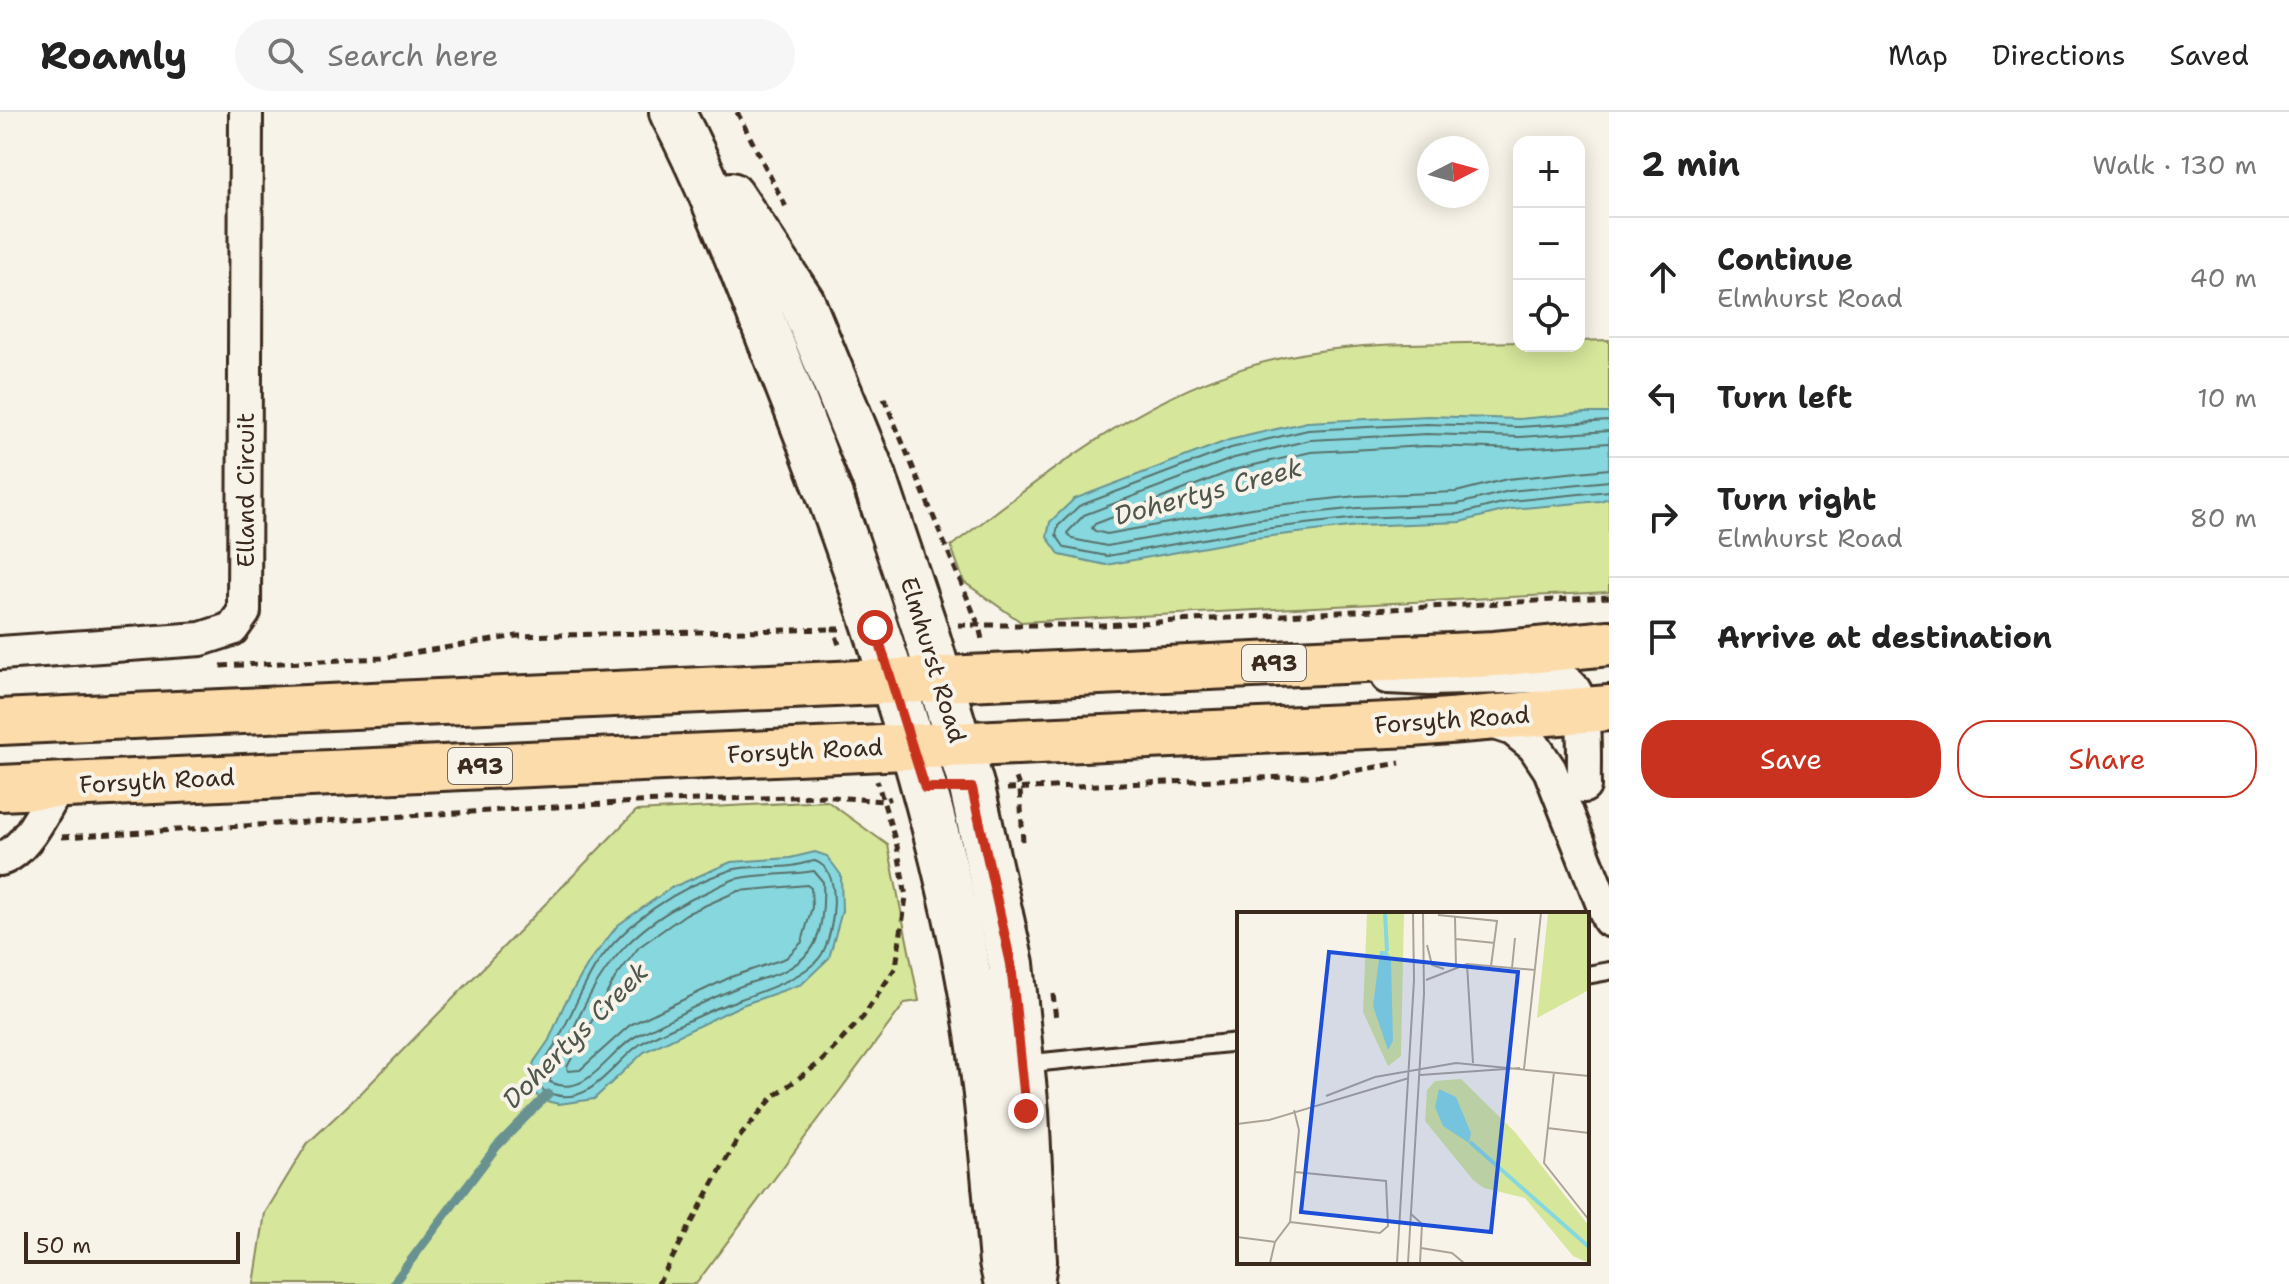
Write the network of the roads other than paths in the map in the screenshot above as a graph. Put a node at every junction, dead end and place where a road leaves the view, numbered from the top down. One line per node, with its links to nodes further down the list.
1 (246, 112): 4 (street, Elland Circuit)
2 (678, 123): 6 (street, Elmhurst Road); 7 (street, Elmhurst Road)
3 (1609, 643): 5 (highway, A93)
4 (0, 653)
5 (1252, 664): 6 (highway, A93); 8 (street)
6 (940, 678): 7 (highway, A93); 11 (street, Elmhurst Road)
7 (871, 681): 10 (highway, A93); 12 (street, Elmhurst Road)
8 (1595, 709): 9 (highway, Forsyth Road / A93); 15 (street)
9 (1482, 719): 11 (highway, Forsyth Road / A93); 17 (street)
10 (0, 722)
11 (959, 744): 12 (highway, Forsyth Road / A93); 23 (street, Elmhurst Road)
12 (913, 746): 14 (highway, Forsyth Road / A93); 24 (street, Elmhurst Road)
13 (1609, 750): 15 (street)
14 (59, 785): 16 (highway, Forsyth Road / A93); 18 (street)
15 (1584, 786): 17 (street)
16 (0, 788)
17 (1582, 851): 19 (street)
18 (0, 859)
19 (1607, 909)
20 (1609, 971): 21 (lane)
21 (1589, 975)
22 (1237, 1042): 23 (lane)
23 (1021, 1064): 25 (street, Elmhurst Road)
24 (1007, 1284)
25 (1031, 1284)

